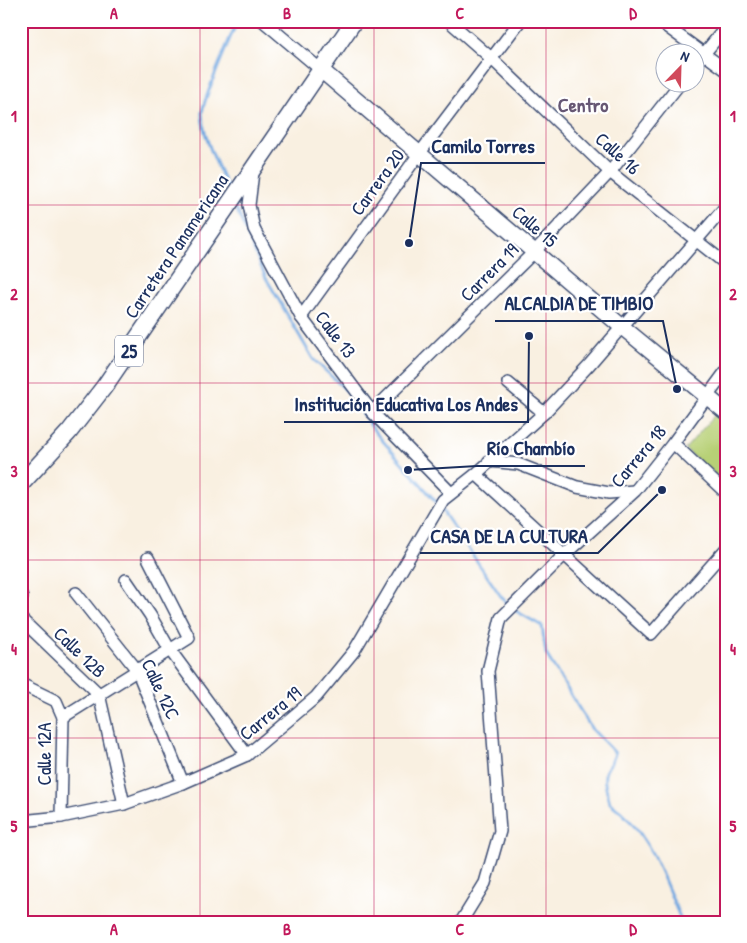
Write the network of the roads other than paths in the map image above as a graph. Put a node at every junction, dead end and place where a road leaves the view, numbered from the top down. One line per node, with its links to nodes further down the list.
1 (263, 21): 10 (street)
2 (354, 21): 10 (highway, Carretera Panamericana / 25)
3 (449, 21): 9 (street, Calle 16)
4 (520, 21): 9 (street, Carrera 20)
5 (659, 21): 7 (street)
6 (726, 27): 8 (street)
7 (688, 42)
8 (704, 54): 11 (street)
9 (491, 58): 13 (street, Carrera 20); 15 (street, Calle 16)
10 (320, 69): 13 (main road, Calle 15); 14 (highway, Carretera Panamericana / 25)
11 (726, 70)
12 (673, 92): 15 (street, Carrera 19)
13 (419, 154): 18 (main road, Calle 15); 20 (street, Carrera 20)
14 (253, 168): 20 (street, Calle 13); 31 (highway, Carretera Panamericana / 25)
15 (610, 172): 17 (street, Calle 16); 18 (street, Carrera 19)
16 (726, 206): 17 (street)
17 (697, 241): 19 (street, Calle 16); 21 (street)
18 (534, 252): 21 (main road, Calle 15); 25 (street, Carrera 19)
19 (726, 264)
20 (301, 316): 25 (street, Calle 13)
21 (621, 326): 24 (main road, Calle 15); 27 (street)
22 (726, 371): 24 (street, Carrera 18)
23 (508, 383): 27 (street)
24 (707, 396): 26 (main road, Calle 15); 28 (street, Carrera 18)
25 (372, 412): 34 (street, Calle 13)
26 (726, 412)
27 (544, 413): 29 (street)
28 (673, 443): 32 (street, Carrera 18); 33 (street)
29 (489, 461): 30 (street); 32 (street)
30 (476, 474): 34 (street, Carrera 19); 36 (street)
31 (21, 484)
32 (635, 490): 36 (street, Carrera 18)
33 (726, 493)
34 (446, 496): 46 (street, Carrera 19)
35 (726, 549): 36 (street)
36 (565, 554): 51 (street, Carrera 18)
37 (148, 558): 41 (street)
38 (126, 580): 41 (street)
39 (76, 593): 42 (street, Calle 12C)
40 (21, 619): 44 (street, Calle 12B)
41 (170, 650): 42 (street); 46 (street)
42 (137, 670): 44 (street); 47 (street, Calle 12C)
43 (21, 684): 45 (street, Calle 12A)
44 (99, 694): 45 (street); 48 (street, Calle 12B)
45 (63, 717): 49 (street, Calle 12A)
46 (247, 754): 47 (street, Carrera 19)
47 (183, 783): 48 (street, Carrera 19)
48 (124, 804): 49 (street, Carrera 19)
49 (61, 817): 50 (street, Carrera 19)
50 (21, 821)
51 (472, 916): 52 (street)
52 (461, 922)

